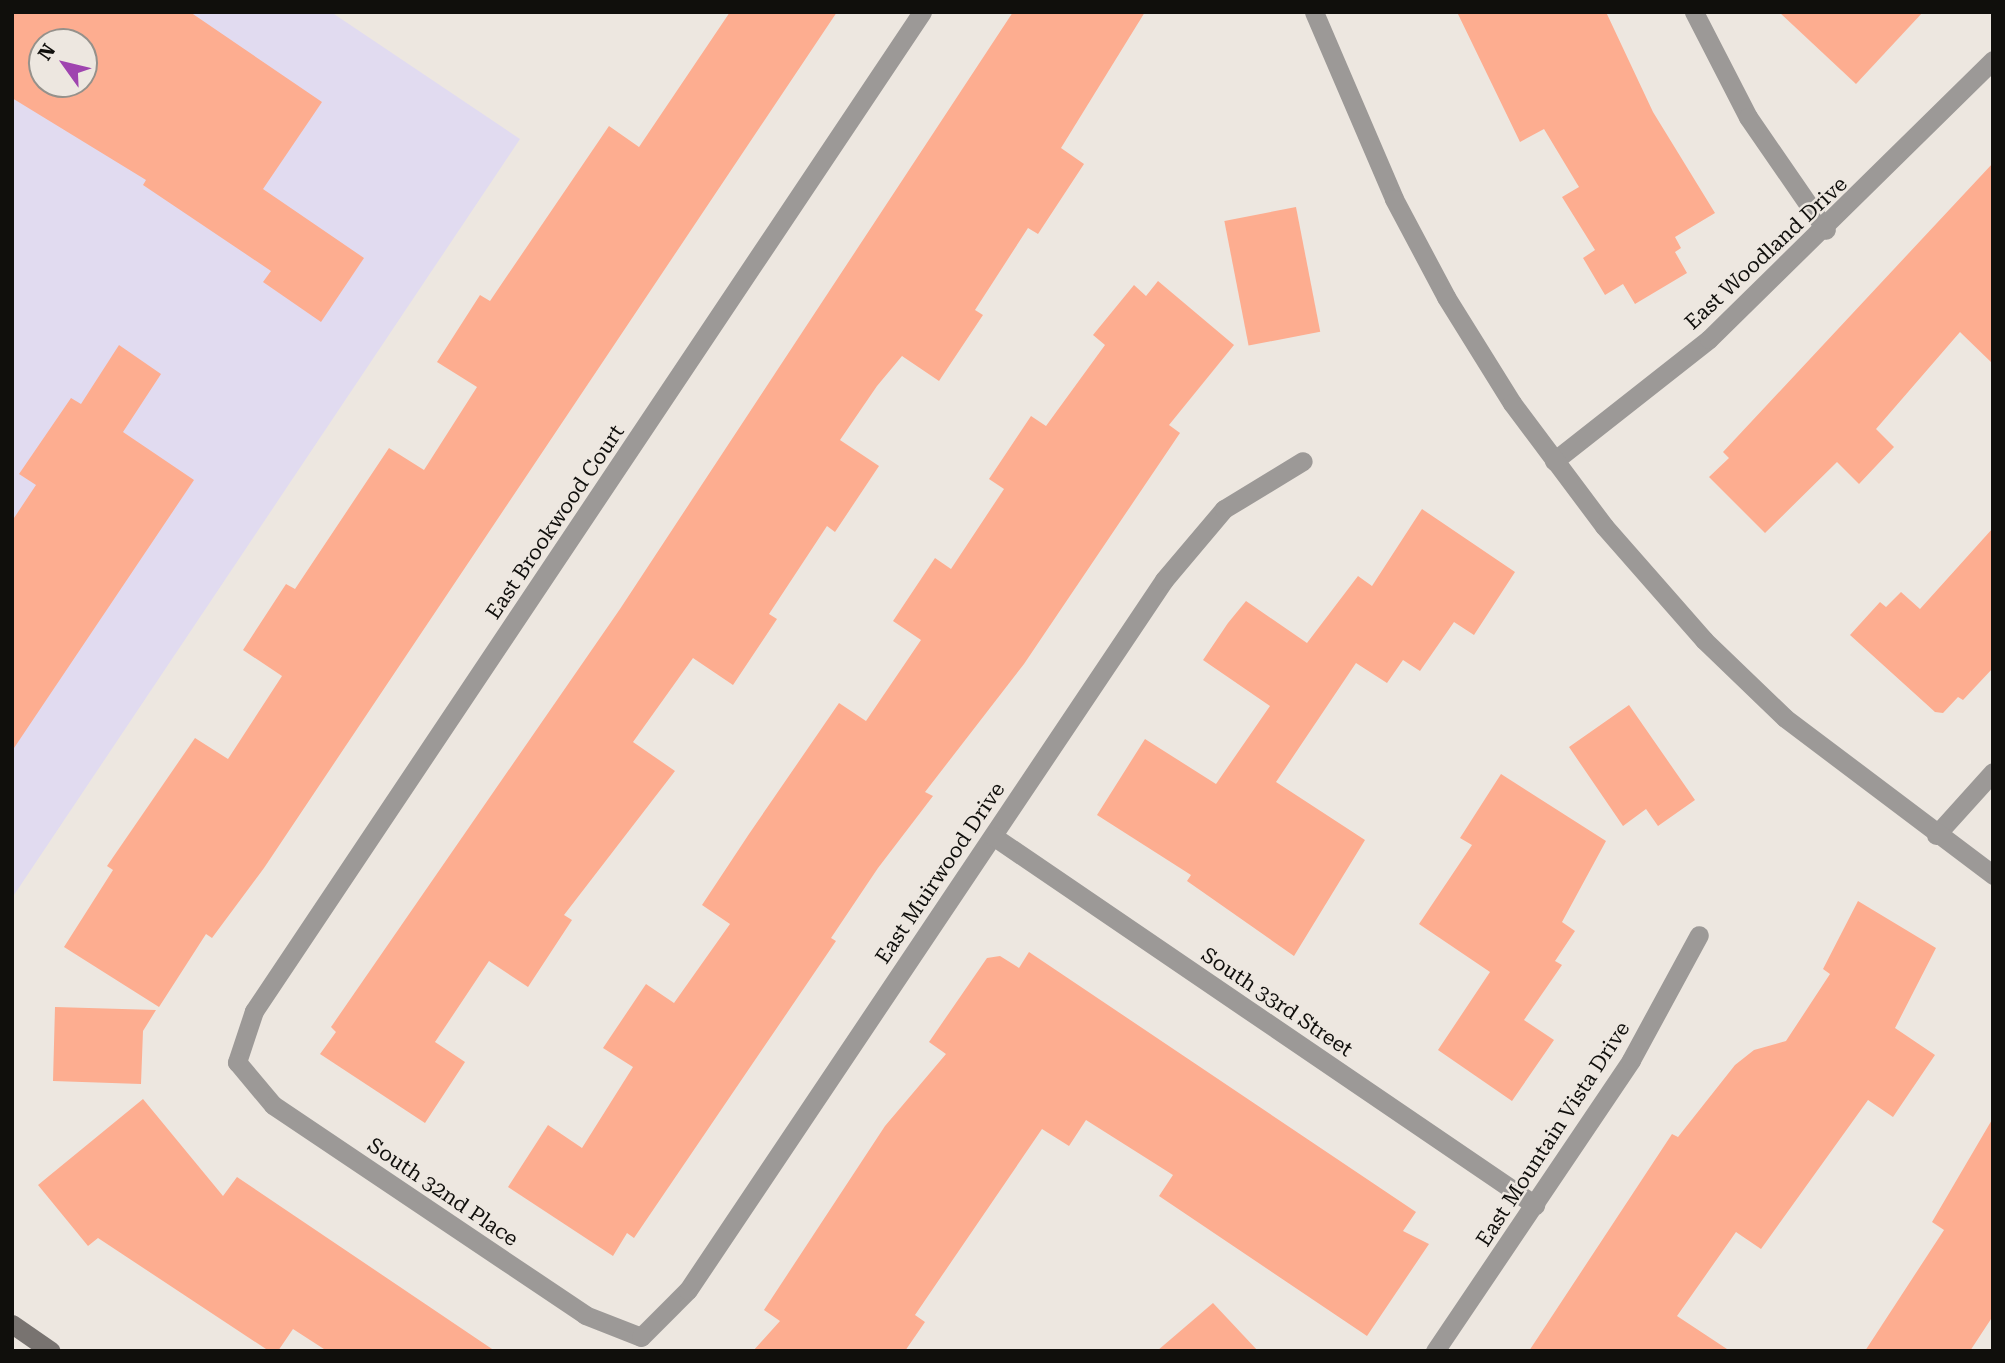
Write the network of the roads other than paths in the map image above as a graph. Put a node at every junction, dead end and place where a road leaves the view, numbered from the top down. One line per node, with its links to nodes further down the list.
1 (922, 12): 13 (street, East Brookwood Court)
2 (1314, 12): 7 (street)
3 (1694, 12): 5 (street)
4 (1993, 60): 5 (street, East Woodland Drive)
5 (1826, 230): 7 (street, East Woodland Drive)
6 (1303, 461): 10 (street, East Muirwood Drive)
7 (1554, 461): 9 (street)
8 (1993, 772): 9 (street)
9 (1936, 835): 11 (street)
10 (993, 836): 14 (street, South 33rd Street); 16 (street, East Muirwood Drive)
11 (1993, 875)
12 (1699, 935): 14 (street, East Mountain Vista Drive)
13 (237, 1062): 16 (street, South 32nd Place)
14 (1535, 1205): 18 (street, East Mountain Vista Drive)
15 (12, 1324): 17 (main road)
16 (641, 1337)
17 (51, 1351)
18 (1435, 1351)

